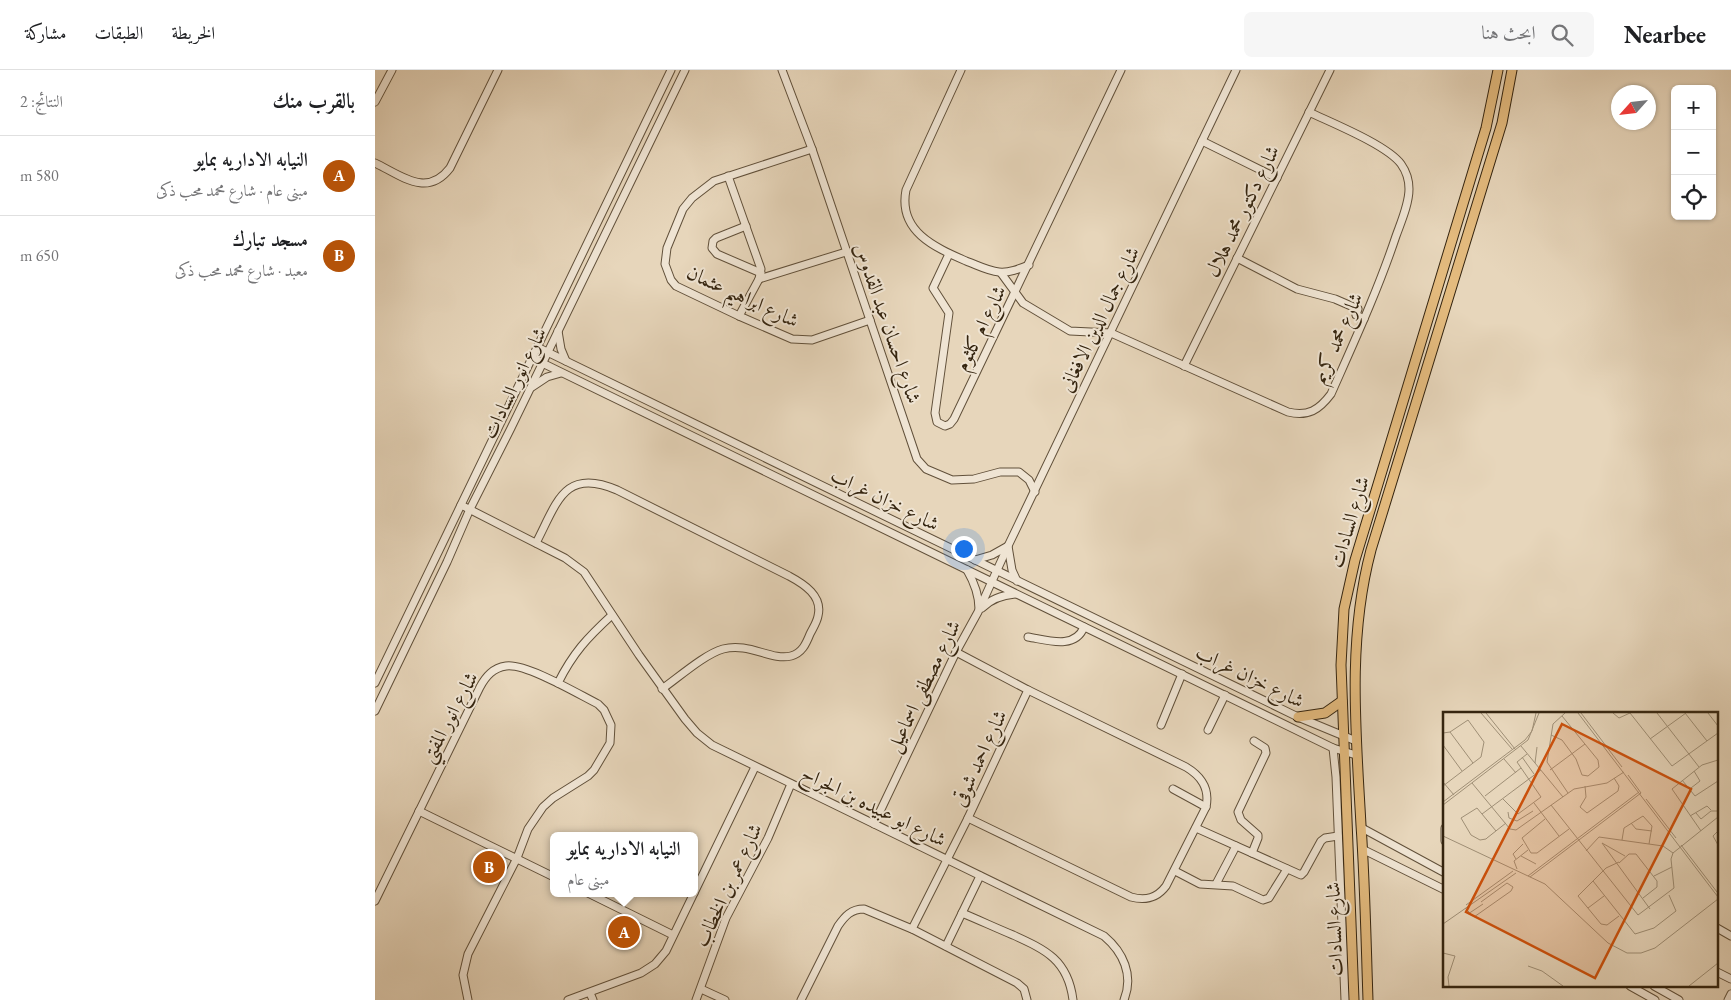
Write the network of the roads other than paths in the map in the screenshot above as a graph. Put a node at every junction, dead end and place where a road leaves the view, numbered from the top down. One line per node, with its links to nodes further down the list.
1 (392, 70): 12 (street)
2 (497, 70): 16 (street)
3 (671, 70): 32 (street, شارع انور السادات)
4 (685, 70): 30 (street, شارع انور السادات)
5 (782, 70): 15 (street, شارع احسان عبد القدوس)
6 (961, 70): 21 (street)
7 (1121, 70): 23 (street, شارع ام كلثوم)
8 (1236, 70): 14 (street, شارع جمال الدين الافغانى)
9 (1330, 70): 13 (street, شارع دكتور محمد هلال)
10 (1498, 70): 64 (main road, شارع السادات)
11 (1512, 70): 71 (main road, شارع السادات)
12 (375, 102)
13 (1309, 112): 18 (street, شارع دكتور محمد هلال); 28 (street, شارع محمد كريم)
14 (1202, 141): 18 (street); 31 (street, شارع جمال الدين الافغانى)
15 (812, 149): 17 (street, شارع ابراهيم عثمان); 20 (street, شارع احسان عبد القدوس)
16 (375, 163)
17 (728, 176): 19 (street); 27 (street, شارع ابراهيم عثمان)
18 (1277, 178): 22 (street, شارع دكتور محمد هلال)
19 (746, 226): 25 (street); 25 (street)
20 (846, 252): 25 (street); 29 (street, شارع احسان عبد القدوس)
21 (949, 254): 24 (street); 26 (street, شارع ام كلثوم)
22 (1237, 258): 28 (street); 37 (street, شارع دكتور محمد هلال)
23 (1029, 265): 24 (street); 26 (street, شارع ام كلثوم)
24 (1001, 273): 26 (street)
25 (760, 276): 27 (street)
26 (1015, 293): 31 (street)
27 (739, 316): 29 (street, شارع ابراهيم عثمان)
28 (1364, 319): 37 (street, شارع محمد كريم)
29 (870, 320): 42 (street, شارع احسان عبد القدوس)
30 (558, 330): 33 (street, شارع انور السادات); 35 (street)
31 (1111, 333): 37 (street, شارع محمد كريم); 42 (street, شارع جمال الدين الافغانى)
32 (537, 347): 33 (street, شارع خزان غراب); 34 (street, شارع انور السادات)
33 (547, 352): 35 (street, شارع خزان غراب); 36 (street, شارع انور السادات)
34 (532, 358): 36 (street, شارع خزان غراب); 43 (street, شارع انور السادات)
35 (567, 362): 40 (street, شارع خزان غراب)
36 (542, 363): 38 (street, شارع خزان غراب); 39 (street, شارع انور السادات)
37 (1184, 366)
38 (561, 373): 39 (street); 41 (street, شارع خزان غراب)
39 (530, 389): 44 (street, شارع انور السادات)
40 (747, 449): 41 (street); 47 (street, شارع خزان غراب)
41 (742, 461): 48 (street, شارع خزان غراب)
42 (1035, 492): 46 (street, شارع جمال الدين الافغانى)
43 (461, 505): 44 (street, شارع ابو عبيده بن الجراح); 59 (street, شارع انور السادات)
44 (470, 510): 45 (street, شارع ابو عبيده بن الجراح); 65 (street, شارع انور السادات)
45 (536, 543): 54 (street, شارع ابو عبيده بن الجراح); 61 (street)
46 (1008, 546): 47 (street); 49 (street, شارع جمال الدين الافغانى); 50 (street)
47 (975, 560): 49 (street, شارع خزان غراب)
48 (967, 570): 51 (street, شارع خزان غراب); 53 (street)
49 (997, 571): 50 (street, شارع خزان غراب); 51 (street, شارع جمال الدين الافغانى)
50 (1017, 581): 66 (street, شارع خزان غراب)
51 (992, 583): 52 (street, شارع خزان غراب); 53 (street, شارع مصطفى اسماعيل)
52 (1017, 594): 53 (street); 55 (street, شارع خزان غراب)
53 (979, 612): 57 (street, شارع مصطفى اسماعيل)
54 (612, 615): 60 (street); 61 (street, شارع ابو عبيده بن الجراح)
55 (1084, 627): 56 (street); 58 (street, شارع خزان غراب)
56 (1028, 637)
57 (957, 652): 62 (street); 81 (street, شارع مصطفى اسماعيل)
58 (1182, 674): 63 (street, شارع خزان غراب); 67 (street)
59 (375, 683)
60 (558, 684): 79 (street, شارع انور المفتي); 88 (street, شارع انور المفتي)
61 (662, 689): 75 (street, شارع ابو عبيده بن الجراح)
62 (1028, 690): 78 (street); 80 (street, شارع احمد شوقى)
63 (1225, 695): 68 (street); 72 (street, شارع خزان غراب)
64 (1342, 700): 66 (main road); 69 (main road, شارع السادات)
65 (375, 711)
66 (1298, 717): 69 (street, شارع خزان غراب)
67 (1161, 725)
68 (1208, 730)
69 (1343, 736): 71 (street, شارع خزان غراب); 73 (main road, شارع السادات)
70 (1253, 741): 87 (street)
71 (1356, 741): 74 (main road, شارع السادات)
72 (1333, 748): 73 (street, شارع خزان غراب); 84 (street)
73 (1344, 752): 74 (street, شارع خزان غراب); 123 (main road, شارع السادات)
74 (1356, 755): 83 (main road, شارع السادات)
75 (755, 767): 76 (street, شارع ابو عبيده بن الجراح); 96 (street)
76 (791, 784): 81 (street, شارع ابو عبيده بن الجراح); 109 (street, شارع عمر بن الخطاب)
77 (1173, 789): 78 (street)
78 (1206, 806): 82 (street)
79 (419, 811): 88 (street); 100 (street, شارع انور المفتي)
80 (968, 818): 89 (street, شارع احمد شوقى); 91 (street)
81 (874, 824): 89 (street, شارع ابو عبيده بن الجراح)
82 (1196, 828): 85 (street); 91 (street)
83 (1362, 828): 86 (main road, شارع السادات); 92 (street)
84 (1338, 836): 90 (street); 122 (street)
85 (1236, 846): 87 (street); 95 (street)
86 (1362, 849): 97 (street); 124 (main road, شارع السادات)
87 (1252, 853): 90 (street)
88 (517, 858): 93 (street); 114 (street, شارع انور المفتي)
89 (948, 860): 94 (street, شارع ابو عبيده بن الجراح); 102 (street, شارع احمد شوقى)
90 (1287, 869): 95 (street)
91 (1175, 872): 95 (street)
92 (1443, 872)
93 (550, 875)
94 (980, 876): 101 (street); 121 (street, شارع ابو عبيده بن الجراح)
95 (1216, 884)
96 (698, 885)
97 (1443, 889)
98 (596, 897): 104 (street)
99 (692, 897): 104 (street)
100 (375, 901)
101 (962, 913): 106 (street); 120 (street)
102 (912, 929): 106 (street); 118 (street)
103 (1719, 929): 105 (street)
104 (673, 935): 113 (street)
105 (1731, 936)
106 (946, 946): 119 (street)
107 (1719, 973): 108 (street)
108 (1731, 979)
109 (701, 988): 116 (street, شارع عمر بن الخطاب); 117 (street)
110 (1634, 988): 125 (street)
111 (1663, 988): 126 (street)
112 (1731, 994): 127 (street)
113 (591, 996): 115 (street)
114 (468, 1000)
115 (568, 1000)
116 (697, 1000)
117 (725, 1000)
118 (801, 1000)
119 (1027, 1000)
120 (1073, 1000)
121 (1124, 1000)
122 (1345, 1000)
123 (1354, 1000)
124 (1368, 1000)
125 (1655, 1000)
126 (1679, 1000)
127 (1728, 1000)

